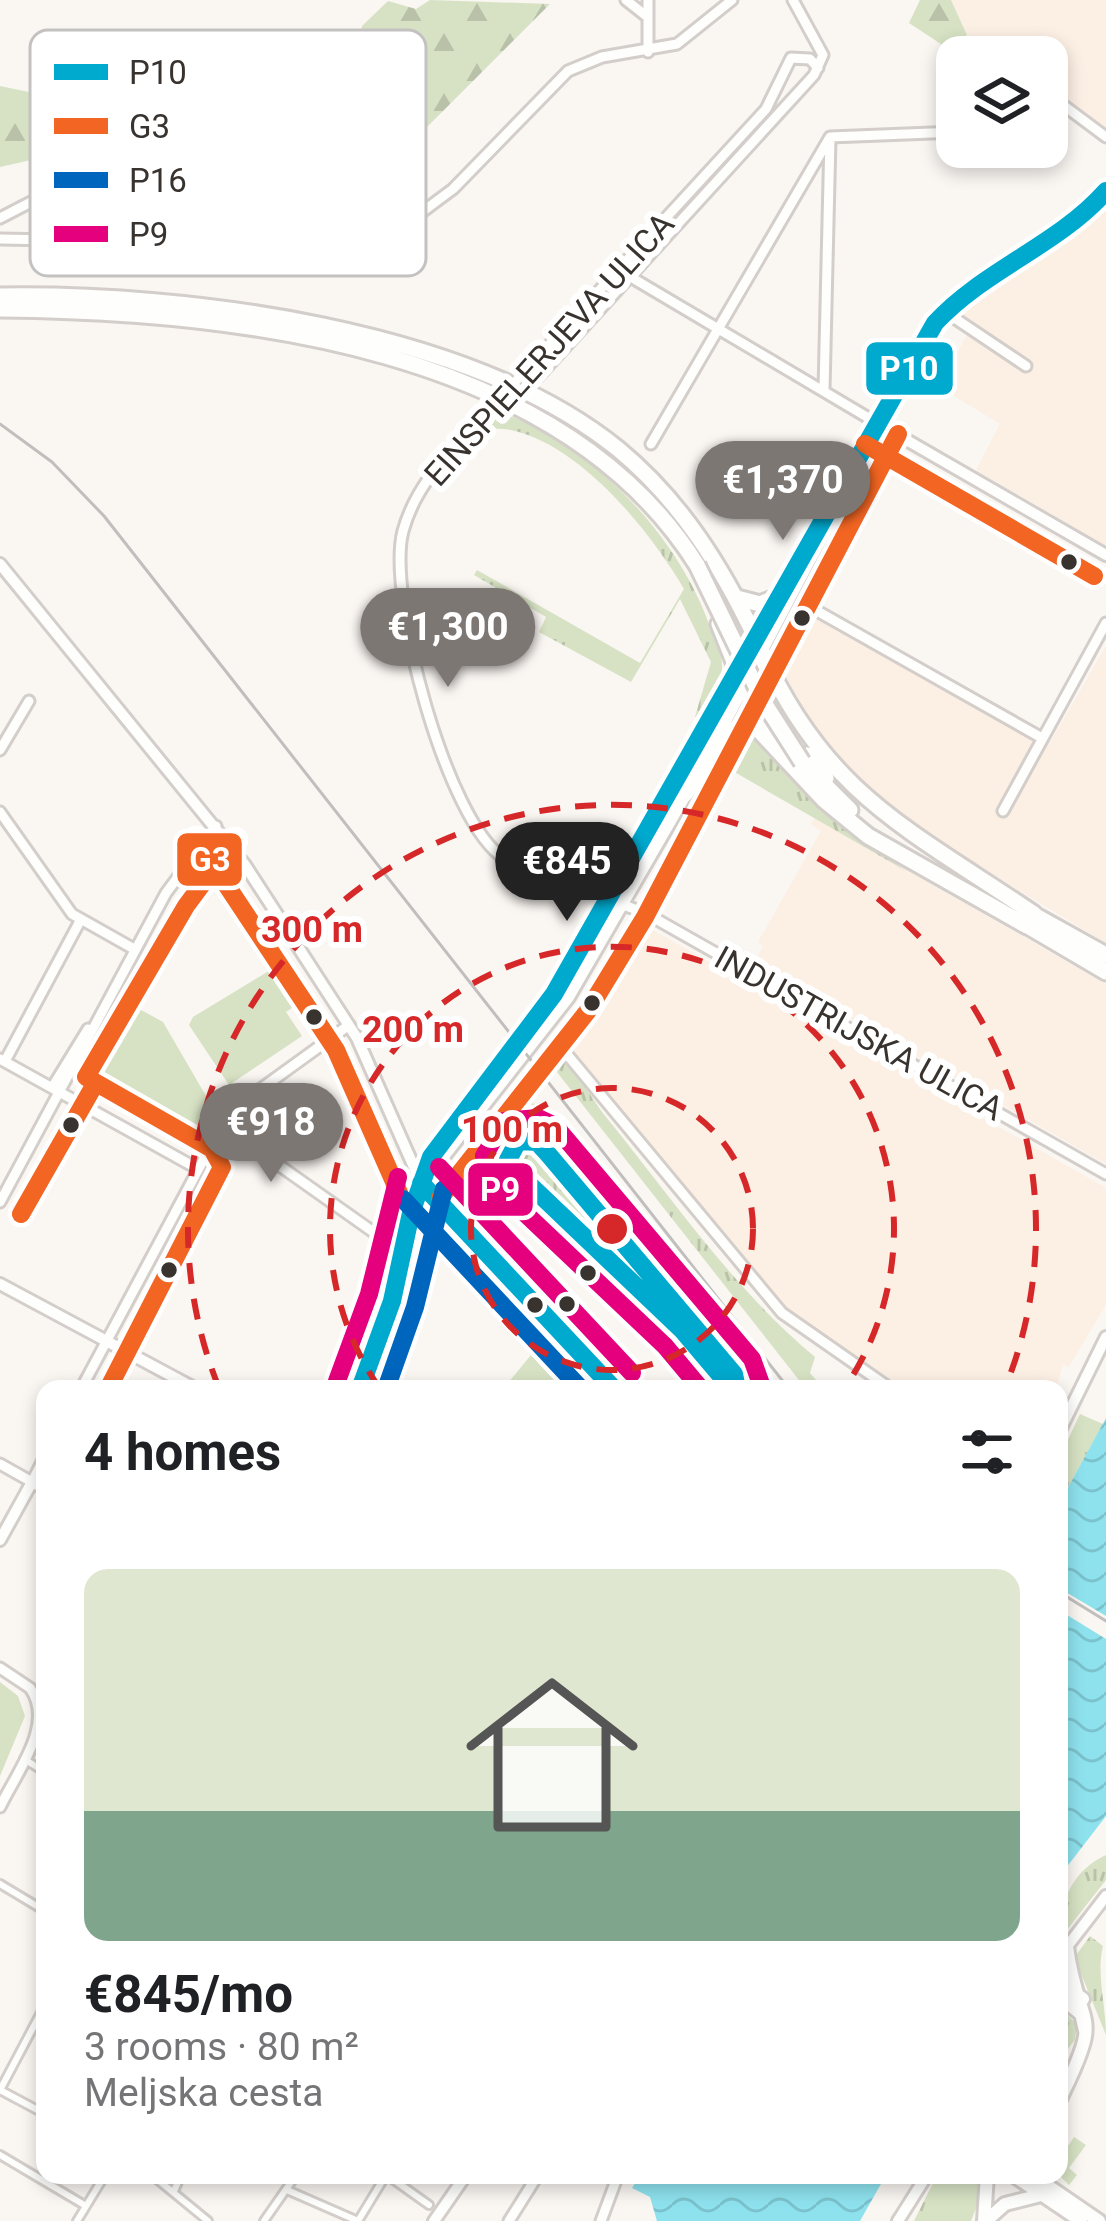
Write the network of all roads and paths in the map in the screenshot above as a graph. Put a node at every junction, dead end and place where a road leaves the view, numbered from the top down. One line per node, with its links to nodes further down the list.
1 (626, 0): 5 (street)
2 (648, 0): 5 (street)
3 (732, 0): 6 (street)
4 (794, 0): 7 (street, EINSPIELERJEVA ULICA)
5 (645, 15): 6 (street)
6 (648, 52): 14 (street)
7 (818, 68): 18 (street, EINSPIELERJEVA ULICA); 48 (street, EINSPIELERJEVA ULICA, bridge)
8 (1068, 109): 11 (street)
9 (936, 133): 10 (street)
10 (830, 137): 23 (street); 27 (street)
11 (1106, 137)
12 (1106, 191): 21 (street)
13 (30, 203): 15 (street)
14 (426, 210)
15 (0, 218)
16 (0, 239): 17 (street)
17 (30, 240)
18 (629, 277): 23 (street); 26 (street, EINSPIELERJEVA ULICA)
19 (0, 296): 22 (highway)
20 (0, 309): 24 (highway)
21 (944, 311): 25 (street); 28 (street)
22 (270, 320): 32 (highway); 35 (highway)
23 (717, 328): 27 (street); 29 (street)
24 (296, 338): 32 (highway); 39 (highway)
25 (1026, 366)
26 (538, 377)
27 (824, 390): 28 (street)
28 (878, 423): 30 (street); 31 (street)
29 (651, 444)
30 (827, 518): 34 (street); 38 (street)
31 (1106, 554)
32 (700, 562): 50 (highway, bridge)
33 (0, 564): 47 (street)
34 (780, 596): 35 (highway); 38 (street)
35 (737, 598): 38 (highway)
36 (803, 603): 41 (street)
37 (1106, 623): 41 (street)
38 (759, 646): 39 (main road); 50 (highway)
39 (741, 679): 43 (highway); 44 (main road); 48 (main road)
40 (29, 701): 42 (street)
41 (1042, 738): 46 (street)
42 (0, 750)
43 (782, 752): 44 (highway); 50 (highway)
44 (685, 794): 49 (main road)
45 (0, 812): 51 (street)
46 (1004, 812)
47 (216, 826): 52 (street); 55 (street)
48 (609, 899): 49 (street, INDUSTRIJSKA ULICA); 62 (main road)
49 (625, 904): 61 (street, INDUSTRIJSKA ULICA); 62 (main road)
50 (1031, 920): 53 (highway); 54 (highway)
51 (80, 921): 52 (street); 57 (street)
52 (134, 949): 58 (street)
53 (1106, 955)
54 (1106, 972)
55 (349, 1025): 59 (street); 62 (street)
56 (565, 1052): 72 (street)
57 (2, 1060): 58 (street)
58 (57, 1089): 60 (street); 63 (street)
59 (222, 1125): 60 (street); 64 (street)
60 (198, 1169): 67 (street)
61 (1106, 1174)
62 (422, 1183): 64 (main road); 71 (street)
63 (0, 1202)
64 (403, 1253): 70 (main road)
65 (0, 1284): 67 (street)
66 (1106, 1337): 73 (street)
67 (107, 1341): 68 (street); 69 (street)
68 (86, 1380)
69 (179, 1380)
70 (364, 1380)
71 (606, 1380)
72 (877, 1380)
73 (1068, 1414)
74 (0, 1463): 76 (street)
75 (36, 1474): 76 (street)
76 (32, 1482): 77 (street); 78 (street)
77 (36, 1484)
78 (0, 1540)
79 (0, 1668): 80 (street)
80 (36, 1698)
81 (36, 1730): 82 (street)
82 (24, 1759): 83 (street); 84 (street)
83 (36, 1766)
84 (0, 1807)
85 (0, 1884): 87 (street)
86 (1106, 1896): 88 (street)
87 (36, 1906)
88 (1068, 1945)
89 (1068, 1963): 91 (main road)
90 (1068, 1988): 91 (main road)
91 (1084, 2000): 95 (main road)
92 (1068, 2003): 94 (main road)
93 (36, 2022): 96 (street)
94 (1068, 2067)
95 (1068, 2084)
96 (0, 2090): 97 (street)
97 (36, 2109)
98 (0, 2155): 99 (street)
99 (36, 2176)
100 (49, 2184): 116 (street)
101 (99, 2184): 116 (street)
102 (164, 2184): 114 (street)
103 (178, 2184): 114 (street)
104 (290, 2184): 113 (street)
105 (381, 2184): 120 (street)
106 (400, 2184): 115 (street)
107 (460, 2184): 121 (street)
108 (532, 2184): 122 (street)
109 (613, 2184): 123 (street)
110 (921, 2184): 124 (street)
111 (987, 2184): 125 (main road)
112 (1046, 2186): 125 (main road); 126 (main road); 127 (main road)
113 (287, 2189): 119 (street); 120 (street)
114 (174, 2191): 118 (street)
115 (429, 2205)
116 (86, 2206): 117 (street)
117 (77, 2221)
118 (208, 2221)
119 (265, 2221)
120 (358, 2221)
121 (434, 2221)
122 (509, 2221)
123 (602, 2221)
124 (898, 2221)
125 (985, 2221)
126 (1081, 2221)
127 (1099, 2221)

